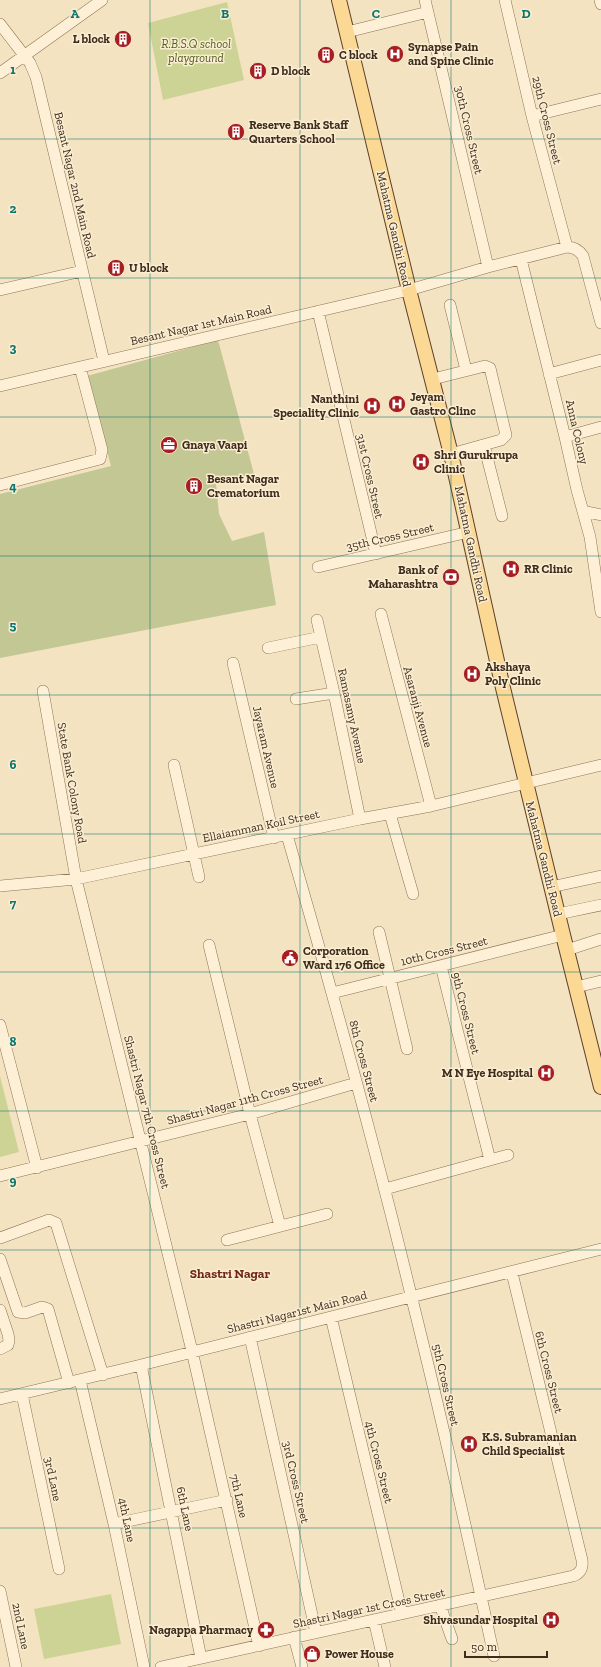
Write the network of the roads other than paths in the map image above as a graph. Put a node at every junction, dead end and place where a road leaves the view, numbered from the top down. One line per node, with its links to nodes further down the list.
1 (102, 0): 10 (street)
2 (340, 0): 9 (main road, Mahatma Gandhi Road)
3 (425, 0): 7 (street, 30th Cross Street)
4 (505, 0): 13 (street, 29th Cross Street)
5 (600, 0): 6 (street)
6 (601, 4)
7 (428, 12): 9 (street); 16 (street, 30th Cross Street)
8 (0, 24): 10 (street, Besant Nagar 2nd Main Road)
9 (347, 32): 19 (main road, Mahatma Gandhi Road)
10 (24, 56): 11 (street); 17 (street, Besant Nagar 2nd Main Road)
11 (0, 73)
12 (601, 99): 13 (street)
13 (532, 116): 14 (street, 29th Cross Street)
14 (567, 247): 15 (street, Besant Nagar 1st Main Road); 22 (street)
15 (521, 259): 16 (street, Besant Nagar 1st Main Road); 27 (street, Anna Colony)
16 (488, 267): 19 (street, Besant Nagar 1st Main Road)
17 (82, 271): 18 (street); 24 (street, Besant Nagar 2nd Main Road)
18 (0, 290)
19 (409, 290): 21 (street, Besant Nagar 1st Main Road); 28 (main road, Mahatma Gandhi Road)
20 (450, 305): 26 (street)
21 (318, 311): 24 (street, Besant Nagar 1st Main Road); 39 (street, 31st Cross Street)
22 (601, 323)
23 (601, 360): 27 (street)
24 (104, 362): 25 (street, Besant Nagar 1st Main Road)
25 (80, 367): 29 (street, Besant Nagar 1st Main Road); 34 (street)
26 (466, 370): 28 (street); 32 (street)
27 (549, 374): 31 (street, Anna Colony)
28 (433, 379): 33 (main road, Mahatma Gandhi Road)
29 (0, 386)
30 (601, 428): 31 (street)
31 (565, 437): 35 (street, Anna Colony)
32 (484, 445): 33 (street); 37 (street)
33 (451, 454): 38 (main road, Mahatma Gandhi Road)
34 (0, 485)
35 (583, 511): 36 (street); 41 (street, Anna Colony)
36 (601, 515)
37 (502, 516)
38 (468, 532): 39 (street, 35th Cross Street); 52 (main road, Mahatma Gandhi Road)
39 (376, 554): 40 (street, 35th Cross Street)
40 (318, 567)
41 (601, 612)
42 (381, 614): 53 (street, Asaranji Avenue)
43 (317, 620): 44 (street, Ramasamy Avenue)
44 (321, 637): 45 (street); 48 (street, Ramasamy Avenue)
45 (268, 648)
46 (233, 663): 57 (street, Jayaram Avenue)
47 (43, 691): 61 (street, State Bank Colony Road)
48 (334, 693): 49 (street); 55 (street, Ramasamy Avenue)
49 (296, 699)
50 (174, 765): 58 (street)
51 (601, 765): 52 (street, Ellaiamman Koil Street)
52 (526, 783): 53 (street, Ellaiamman Koil Street); 63 (main road, Mahatma Gandhi Road)
53 (431, 806): 54 (street, Ellaiamman Koil Street)
54 (390, 814): 55 (street, Ellaiamman Koil Street); 64 (street)
55 (360, 819): 56 (street, Ellaiamman Koil Street)
56 (287, 835): 57 (street, Ellaiamman Koil Street); 76 (street, 8th Cross Street)
57 (274, 838): 58 (street, Ellaiamman Koil Street)
58 (193, 854): 60 (street); 61 (street, Ellaiamman Koil Street)
59 (601, 876): 63 (street)
60 (198, 877)
61 (76, 879): 62 (street, Ellaiamman Koil Street); 82 (street, Shastri Nagar 7th Cross Street)
62 (0, 886)
63 (551, 887): 66 (main road, Mahatma Gandhi Road)
64 (413, 894)
65 (601, 905): 66 (street)
66 (558, 914): 68 (main road, Mahatma Gandhi Road)
67 (379, 932): 73 (street)
68 (562, 935): 71 (main road, Mahatma Gandhi Road); 72 (street, 10th Cross Street)
69 (601, 939): 71 (street)
70 (209, 944): 81 (street)
71 (566, 950): 75 (main road, Mahatma Gandhi Road)
72 (441, 966): 73 (street, 10th Cross Street); 84 (street, 9th Cross Street)
73 (390, 978): 76 (street, 10th Cross Street); 78 (street)
74 (601, 981): 75 (street)
75 (576, 987): 80 (main road, Mahatma Gandhi Road)
76 (332, 993): 79 (street, 8th Cross Street)
77 (0, 1025): 85 (street)
78 (407, 1049)
79 (356, 1083): 81 (street, Shastri Nagar 11th Cross Street); 87 (street, 8th Cross Street)
80 (601, 1088)
81 (250, 1114): 82 (street, Shastri Nagar 11th Cross Street); 89 (street)
82 (141, 1142): 85 (street, Shastri Nagar 11th Cross Street); 100 (street, Shastri Nagar 7th Cross Street)
83 (508, 1155): 84 (street)
84 (490, 1160): 87 (street)
85 (37, 1168): 86 (street, Shastri Nagar 11th Cross Street)
86 (0, 1176)
87 (385, 1189): 95 (street, 8th Cross Street)
88 (328, 1214): 89 (street)
89 (280, 1226): 91 (street)
90 (0, 1238): 102 (street)
91 (227, 1240)
92 (601, 1250): 94 (street, Shastri Nagar1st Main Road)
93 (0, 1259): 104 (street)
94 (512, 1273): 95 (street, Shastri Nagar1st Main Road); 111 (street, 6th Cross Street)
95 (412, 1296): 97 (street, Shastri Nagar1st Main Road); 113 (street, 5th Cross Street)
96 (0, 1310): 99 (street)
97 (331, 1317): 98 (street, Shastri Nagar1st Main Road); 115 (street, 4th Cross Street)
98 (250, 1337): 100 (street, Shastri Nagar1st Main Road); 117 (street, 3rd Cross Street)
99 (0, 1349)
100 (192, 1352): 101 (street, Shastri Nagar1st Main Road); 107 (street, 7th Lane)
101 (141, 1365): 102 (street, Shastri Nagar1st Main Road); 108 (street, 6th Lane)
102 (103, 1375): 103 (street, Shastri Nagar1st Main Road)
103 (80, 1380): 104 (street, Shastri Nagar1st Main Road); 109 (street, 4th Lane)
104 (69, 1383): 105 (street, Shastri Nagar1st Main Road)
105 (22, 1394): 106 (street, Shastri Nagar1st Main Road); 110 (street, 3rd Lane)
106 (0, 1399)
107 (227, 1500): 108 (street); 120 (street, 7th Lane)
108 (172, 1512): 109 (street); 122 (street, 6th Lane)
109 (114, 1524): 124 (street, 4th Lane)
110 (59, 1570)
111 (581, 1571): 113 (street, Shastri Nagar 1st Cross Street)
112 (0, 1591): 123 (street, 2nd Lane)
113 (481, 1596): 114 (street, Shastri Nagar 1st Cross Street); 121 (street, 5th Cross Street)
114 (440, 1605): 115 (street, Shastri Nagar 1st Cross Street); 119 (street)
115 (402, 1614): 116 (street, Shastri Nagar 1st Cross Street)
116 (374, 1620): 117 (street, Shastri Nagar 1st Cross Street); 127 (street)
117 (316, 1633): 118 (street, Shastri Nagar 1st Cross Street)
118 (294, 1637): 120 (street, Shastri Nagar 1st Cross Street); 126 (street)
119 (452, 1639)
120 (258, 1646): 122 (street, Shastri Nagar 1st Cross Street)
121 (494, 1656)
122 (201, 1658): 125 (street, Shastri Nagar 1st Cross Street)
123 (16, 1667)
124 (144, 1667)
125 (161, 1667)
126 (302, 1667)
127 (385, 1667)

